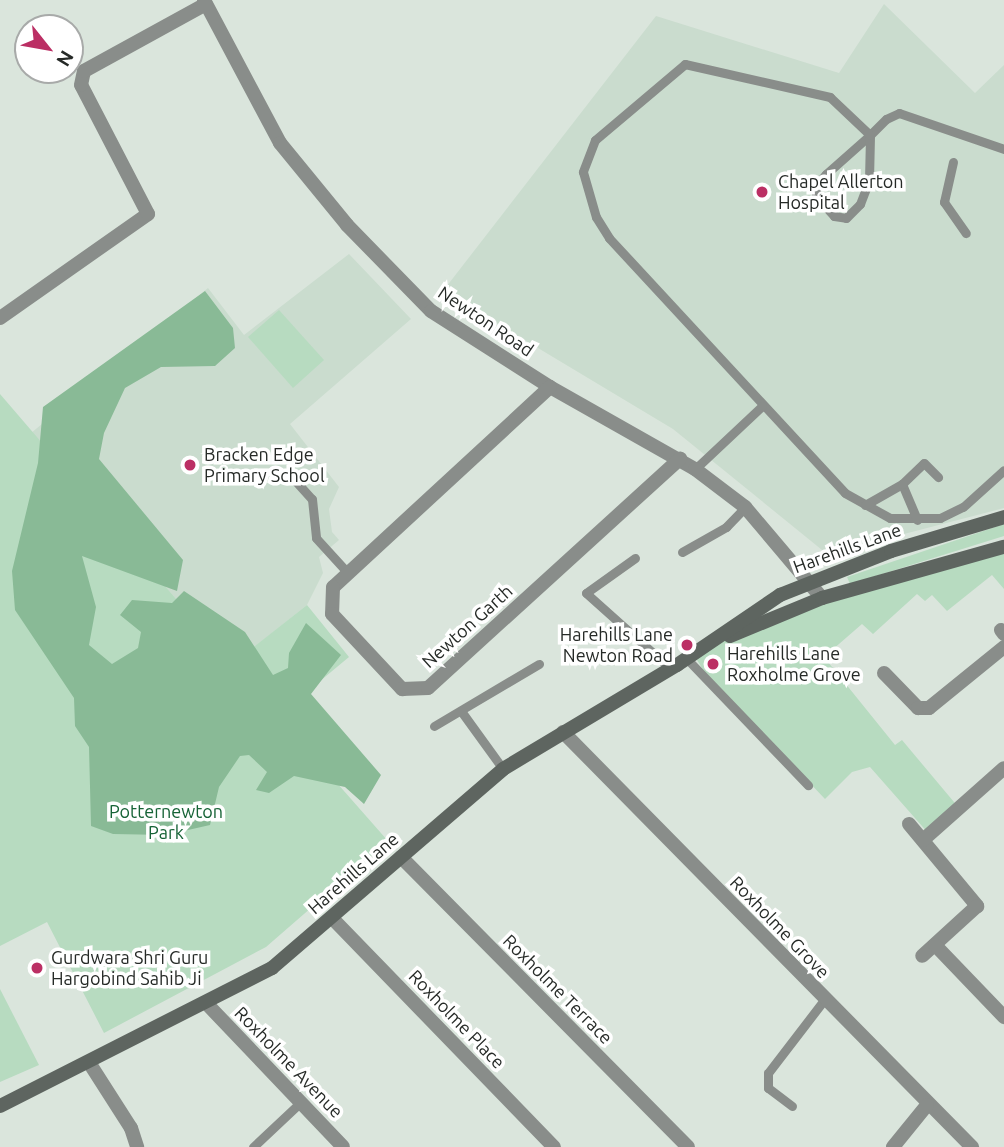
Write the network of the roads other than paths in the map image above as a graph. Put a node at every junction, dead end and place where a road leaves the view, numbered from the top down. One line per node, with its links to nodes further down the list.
1 (205, 2): 6 (street); 7 (street, Newton Road)
2 (870, 135): 2 (lane); 3 (lane); 8 (lane)
3 (1004, 149)
4 (953, 162): 5 (lane)
5 (966, 233)
6 (0, 318)
7 (550, 387): 9 (street, Newton Road); 22 (street, Newton Garth)
8 (762, 406): 10 (lane); 15 (lane)
9 (680, 459): 10 (street, Newton Road); 22 (street, Newton Garth)
10 (695, 469): 16 (street, Newton Road)
11 (1004, 470): 18 (lane)
12 (291, 475): 22 (lane)
13 (938, 477): 14 (lane)
14 (902, 484): 15 (lane); 18 (lane)
15 (865, 505): 18 (lane)
16 (745, 507): 20 (lane); 23 (street, Newton Road)
17 (1004, 517): 23 (main road, Harehills Lane)
18 (917, 520)
19 (1004, 547): 24 (main road, Harehills Lane)
20 (682, 552)
21 (635, 558): 29 (lane)
22 (348, 573)
23 (810, 580): 24 (street, Newton Road); 25 (main road, Harehills Lane)
24 (822, 598): 25 (main road, Harehills Lane)
25 (715, 641): 27 (main road, Harehills Lane)
26 (1004, 647): 30 (street)
27 (687, 659): 29 (main road, Harehills Lane); 36 (lane)
28 (539, 664): 31 (lane)
29 (671, 669): 33 (main road, Harehills Lane)
30 (884, 673)
31 (460, 711): 32 (lane); 35 (lane)
32 (434, 726)
33 (563, 732): 35 (main road, Harehills Lane); 43 (street, Roxholme Grove)
34 (1004, 768): 38 (street)
35 (503, 769): 39 (main road, Harehills Lane)
36 (808, 785)
37 (909, 824): 38 (street)
38 (923, 840): 41 (street)
39 (401, 857): 40 (main road, Harehills Lane); 55 (street, Roxholme Terrace)
40 (332, 918): 44 (main road, Harehills Lane); 54 (street, Roxholme Place)
41 (934, 945): 42 (street); 45 (street)
42 (922, 956)
43 (824, 1000): 48 (street, Roxholme Grove); 50 (lane)
44 (207, 1004): 46 (main road, Harehills Lane); 47 (street, Roxholme Avenue)
45 (1004, 1017)
46 (90, 1063): 49 (main road, Harehills Lane); 51 (street)
47 (301, 1102): 52 (lane); 53 (street, Roxholme Avenue)
48 (927, 1105): 56 (street); 57 (street, Roxholme Grove)
49 (0, 1106)
50 (792, 1106)
51 (137, 1147)
52 (253, 1147)
53 (343, 1147)
54 (554, 1147)
55 (688, 1147)
56 (893, 1147)
57 (972, 1147)

